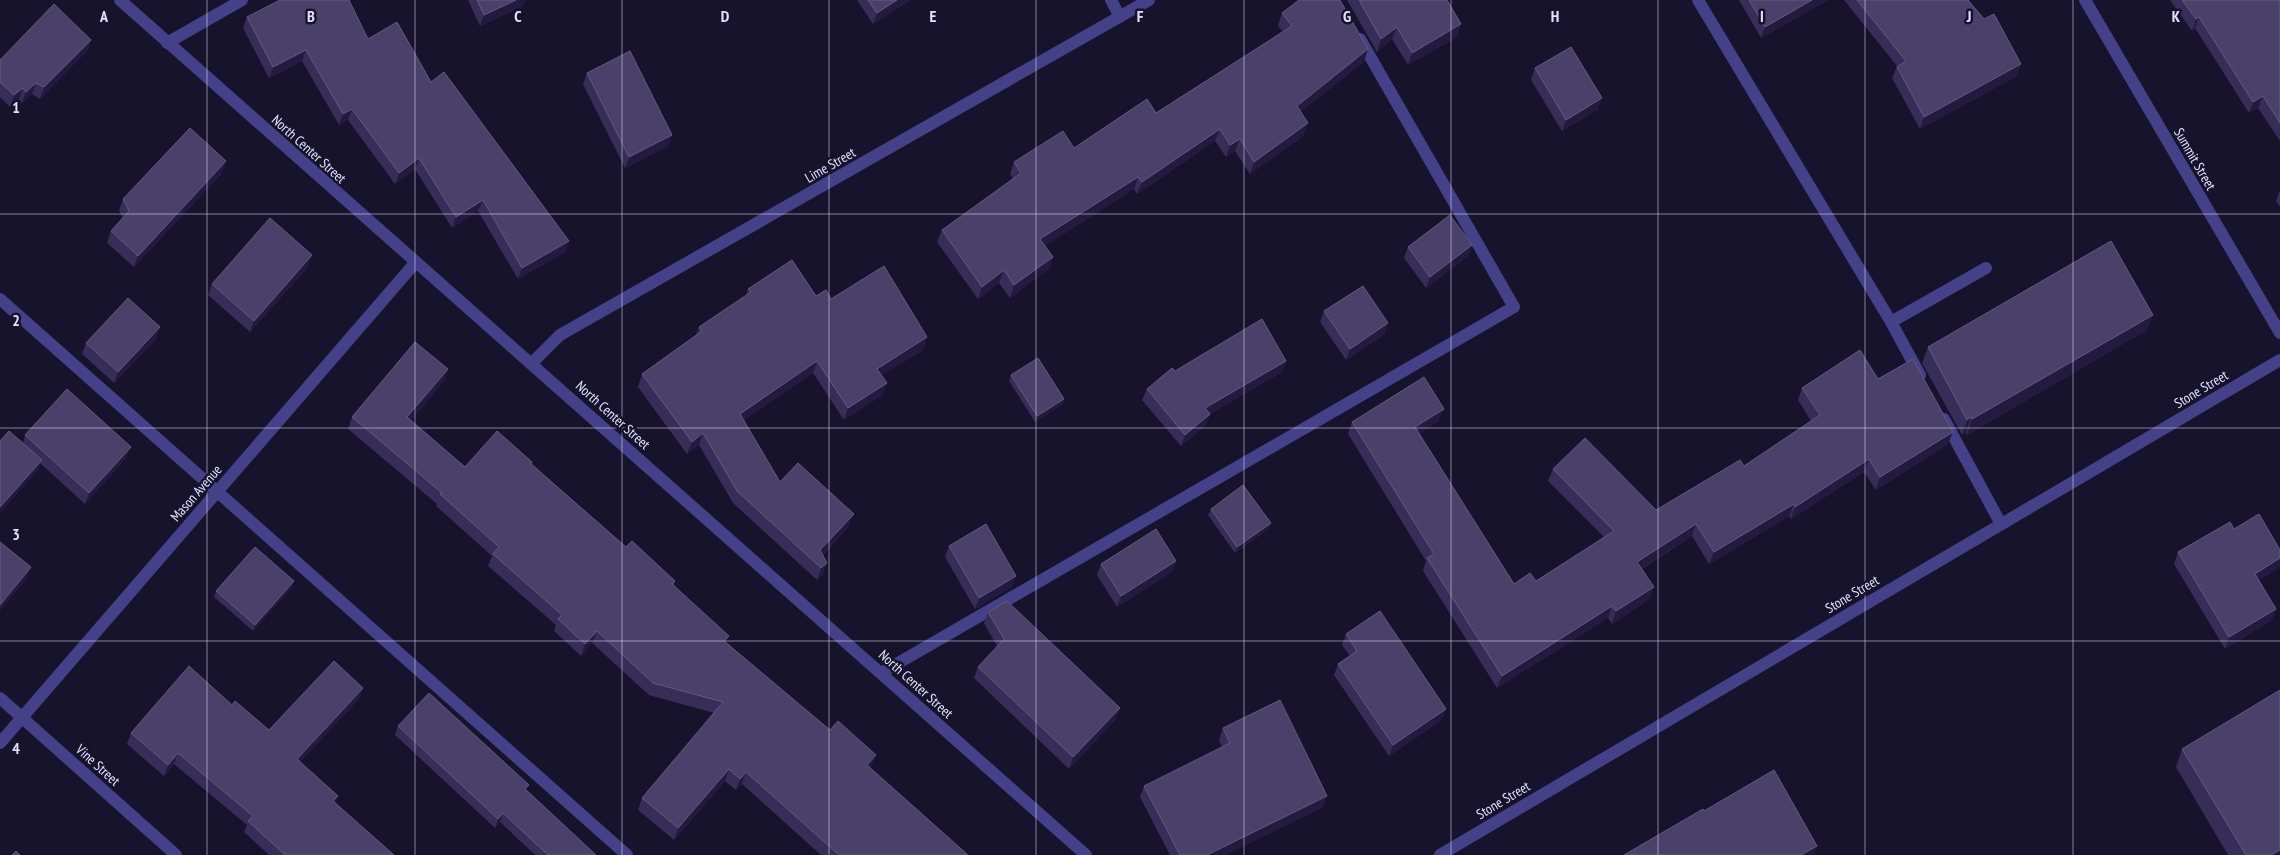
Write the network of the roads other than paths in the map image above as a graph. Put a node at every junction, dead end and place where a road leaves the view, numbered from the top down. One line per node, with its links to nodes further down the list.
1 (120, 0): 9 (street, North Center Street)
2 (242, 0): 9 (street)
3 (1111, 0): 7 (street)
4 (1148, 0): 7 (street, Lime Street)
5 (1698, 0): 13 (street)
6 (2085, 0): 14 (street, Summit Street)
7 (1120, 17): 16 (street, Lime Street)
8 (1352, 26): 21 (street)
9 (167, 43): 10 (street, North Center Street)
10 (415, 263): 16 (street, North Center Street); 19 (street, Mason Avenue)
11 (1986, 268): 13 (street)
12 (0, 299): 19 (street)
13 (1891, 322): 17 (street)
14 (2280, 333)
15 (2280, 360): 20 (street, Stone Street)
16 (532, 363): 21 (street, North Center Street)
17 (1928, 390)
18 (1938, 408): 20 (street)
19 (217, 492): 23 (street, Mason Avenue); 26 (street)
20 (2001, 524): 28 (street, Stone Street)
21 (881, 673): 27 (street, North Center Street)
22 (0, 698): 23 (street, Vine Street)
23 (22, 718): 24 (street, Mason Avenue); 25 (street, Vine Street)
24 (0, 743)
25 (176, 855)
26 (627, 855)
27 (1086, 855)
28 (1440, 855)

